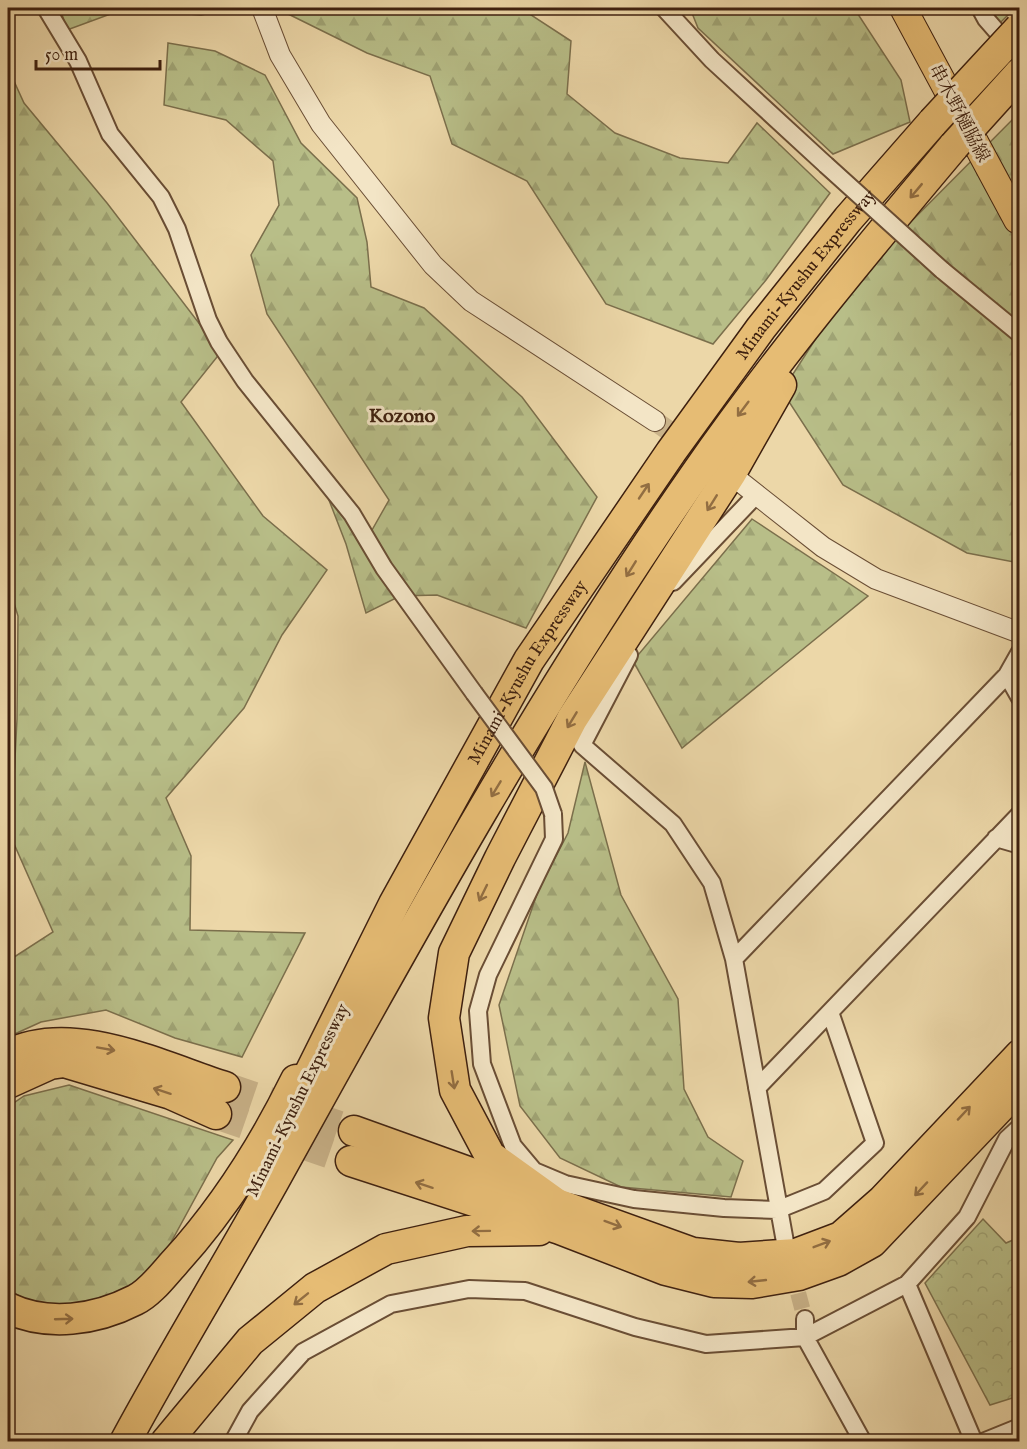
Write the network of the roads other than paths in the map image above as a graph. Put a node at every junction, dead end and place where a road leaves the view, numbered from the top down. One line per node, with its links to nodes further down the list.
1 (45, 8): 33 (street, bridge)
2 (262, 8): 12 (street)
3 (664, 8): 11 (street, bridge)
4 (903, 8): 9 (main road, 串木野樋脇線)
5 (980, 8): 7 (street)
6 (1020, 28): 19 (highway, Minami-Kyushu Expressway, one-way to 6, bridge)
7 (1020, 58)
8 (1020, 73): 10 (highway, Minami-Kyushu Expressway, one-way to 10, bridge)
9 (1017, 220)
10 (836, 288): 34 (highway, one-way to 34); 40 (highway, Minami-Kyushu Expressway, one-way to 40)
11 (1020, 334)
12 (655, 421)
13 (738, 480): 14 (street)
14 (757, 494): 15 (street); 23 (street)
15 (1020, 633)
16 (1020, 652): 17 (street)
17 (1007, 675): 18 (street); 23 (street)
18 (1020, 698)
19 (448, 802): 37 (highway, one-way to 19); 40 (highway, Minami-Kyushu Expressway)
20 (1020, 814): 21 (street)
21 (996, 838): 22 (street); 24 (street)
22 (1020, 845)
23 (734, 959): 29 (street)
24 (830, 1012): 29 (street); 33 (street)
25 (8, 1055): 27 (highway, one-way to 27)
26 (1020, 1055): 34 (highway, one-way to 26)
27 (8, 1083)
28 (1020, 1086): 34 (highway, one-way to 34)
29 (757, 1088): 33 (street)
30 (1020, 1127): 36 (street)
31 (354, 1131): 34 (highway)
32 (351, 1161): 34 (highway, one-way to 32)
33 (777, 1210): 35 (street)
34 (559, 1217): 43 (highway, one-way to 43)
35 (785, 1242)
36 (907, 1284): 39 (street); 46 (street)
37 (8, 1308)
38 (805, 1318): 39 (street)
39 (805, 1337): 44 (street); 45 (street)
40 (152, 1392): 42 (highway, Minami-Kyushu Expressway)
41 (1020, 1427): 47 (street)
42 (125, 1442)
43 (166, 1442)
44 (233, 1442)
45 (863, 1442)
46 (974, 1442)
47 (983, 1442)

